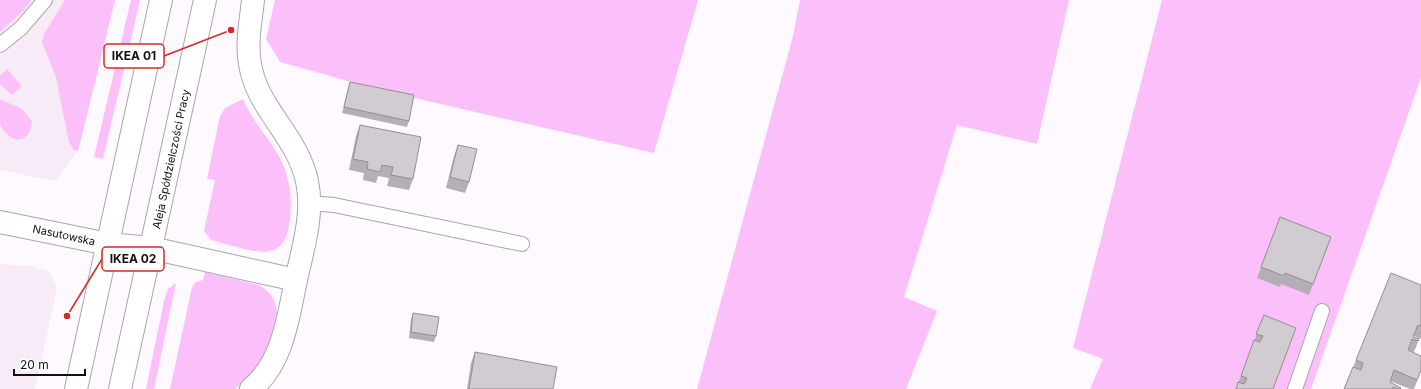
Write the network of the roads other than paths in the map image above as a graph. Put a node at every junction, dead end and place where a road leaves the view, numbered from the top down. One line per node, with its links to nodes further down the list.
1 (44, 0): 5 (lane)
2 (161, 0): 8 (main road)
3 (205, 0): 10 (main road, Aleja Spółdzielczości Pracy)
4 (253, 0): 6 (main road)
5 (0, 45)
6 (309, 203): 9 (lane); 11 (main road)
7 (0, 222): 8 (main road, Nasutowska)
8 (108, 244): 10 (main road, Nasutowska); 13 (main road)
9 (522, 244)
10 (151, 248): 11 (main road, Nasutowska); 14 (main road, Aleja Spółdzielczości Pracy)
11 (296, 280): 15 (main road)
12 (1322, 311): 16 (lane)
13 (76, 389)
14 (120, 389)
15 (251, 389)
16 (1295, 389)

